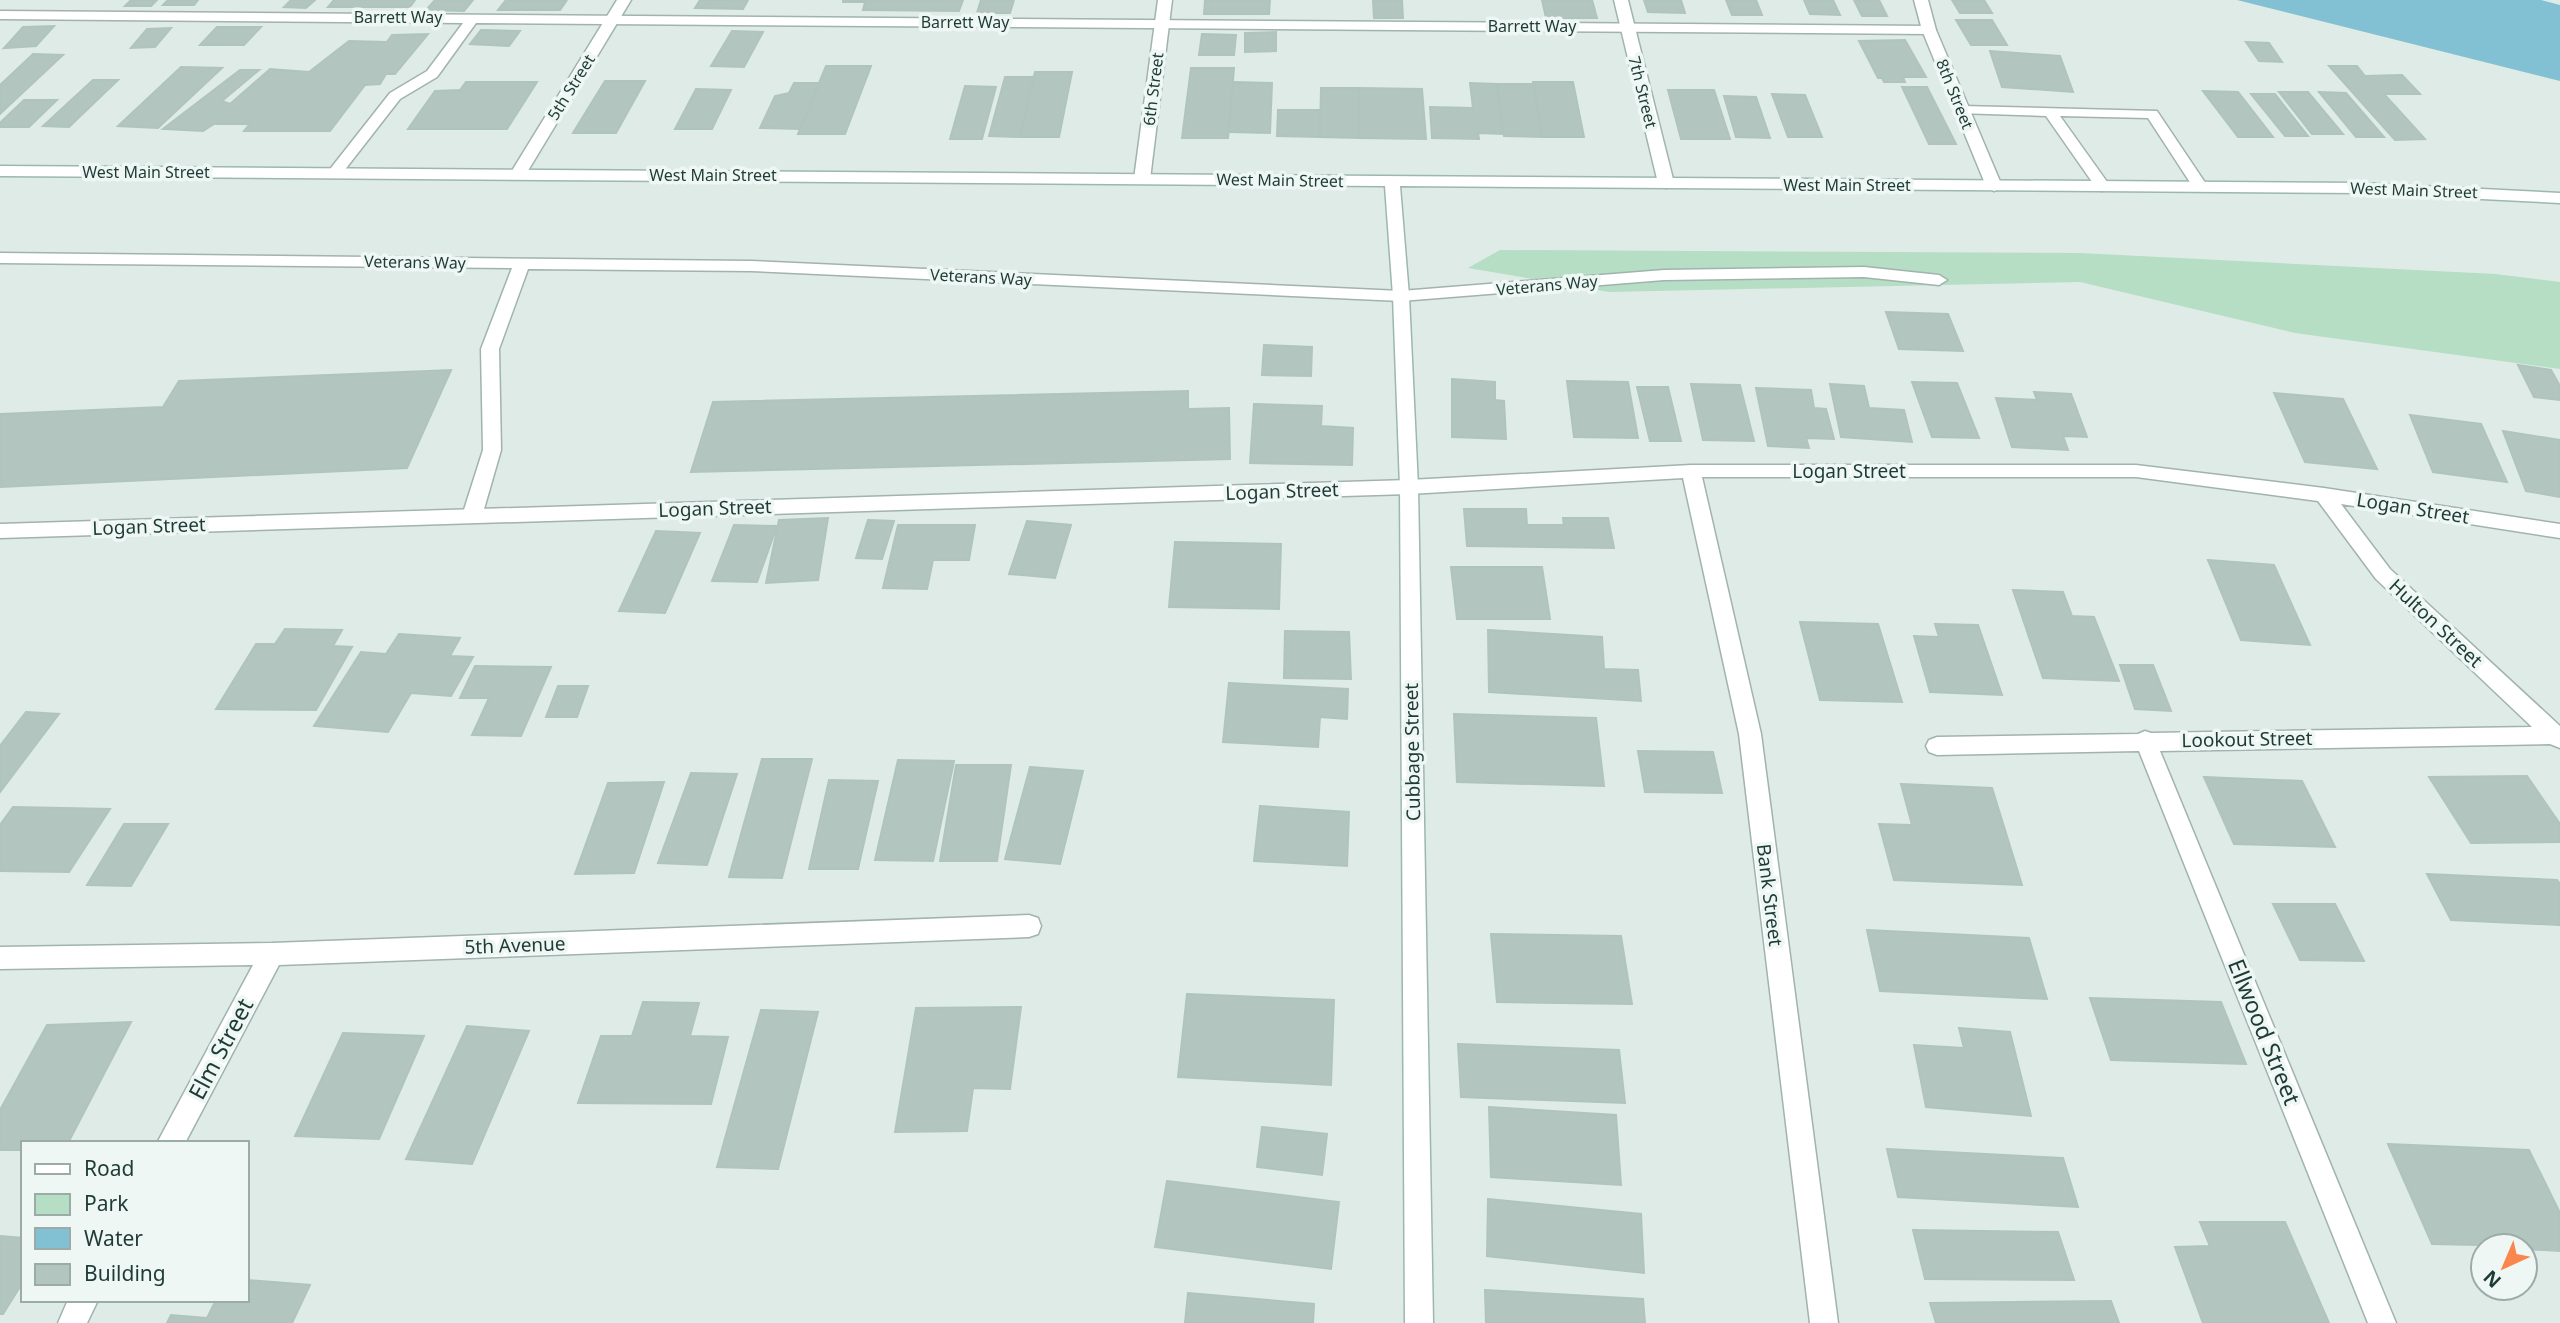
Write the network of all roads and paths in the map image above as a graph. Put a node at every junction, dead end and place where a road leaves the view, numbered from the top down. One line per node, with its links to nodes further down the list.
1 (624, 0): 7 (street, 5th Street)
2 (1165, 0): 8 (street, 6th Street)
3 (1621, 0): 9 (street, 7th Street)
4 (1921, 0): 10 (street, 8th Street)
5 (0, 15): 6 (street, Barrett Way)
6 (473, 18): 7 (street, Barrett Way); 14 (street)
7 (613, 19): 8 (street, Barrett Way); 15 (street, 5th Street)
8 (1162, 23): 9 (street, Barrett Way); 16 (street, 6th Street)
9 (1627, 27): 10 (street, Barrett Way); 18 (street, 7th Street)
10 (1929, 30): 11 (street, 8th Street)
11 (1962, 110): 12 (street); 19 (street, 8th Street)
12 (2050, 112): 20 (street); 21 (street)
13 (0, 172): 14 (street, West Main Street)
14 (335, 173): 15 (street, West Main Street)
15 (518, 174): 16 (street, West Main Street)
16 (1142, 178): 17 (street, West Main Street)
17 (1392, 181): 18 (street, West Main Street); 26 (street, Cubbage Street)
18 (1666, 183): 19 (street, West Main Street)
19 (1994, 186): 20 (street, West Main Street)
20 (2102, 186): 21 (street, West Main Street)
21 (2200, 187): 22 (street, West Main Street)
22 (2560, 198)
23 (0, 258): 24 (street, Veterans Way)
24 (522, 264): 26 (street, Veterans Way); 30 (street)
25 (1939, 280): 26 (street, Veterans Way)
26 (1401, 296): 28 (street, Cubbage Street)
27 (1691, 471): 28 (street, Logan Street); 29 (street, Logan Street); 43 (street, Bank Street)
28 (1409, 487): 30 (street, Logan Street); 42 (street, Cubbage Street)
29 (2324, 495): 32 (street, Logan Street); 33 (street, Hulton Street)
30 (472, 516): 31 (street, Logan Street)
31 (0, 531)
32 (2560, 531)
33 (2559, 738): 34 (street, Lookout Street)
34 (2145, 740): 35 (street, Lookout Street); 44 (street, Ellwood Street)
35 (1937, 746)
36 (1029, 926): 37 (street, 5th Avenue)
37 (272, 954): 38 (street, 5th Avenue); 39 (street, Elm Street)
38 (0, 958)
39 (171, 1141)
40 (84, 1302): 41 (street)
41 (72, 1323)
42 (1419, 1323)
43 (1824, 1323)
44 (2382, 1323)

